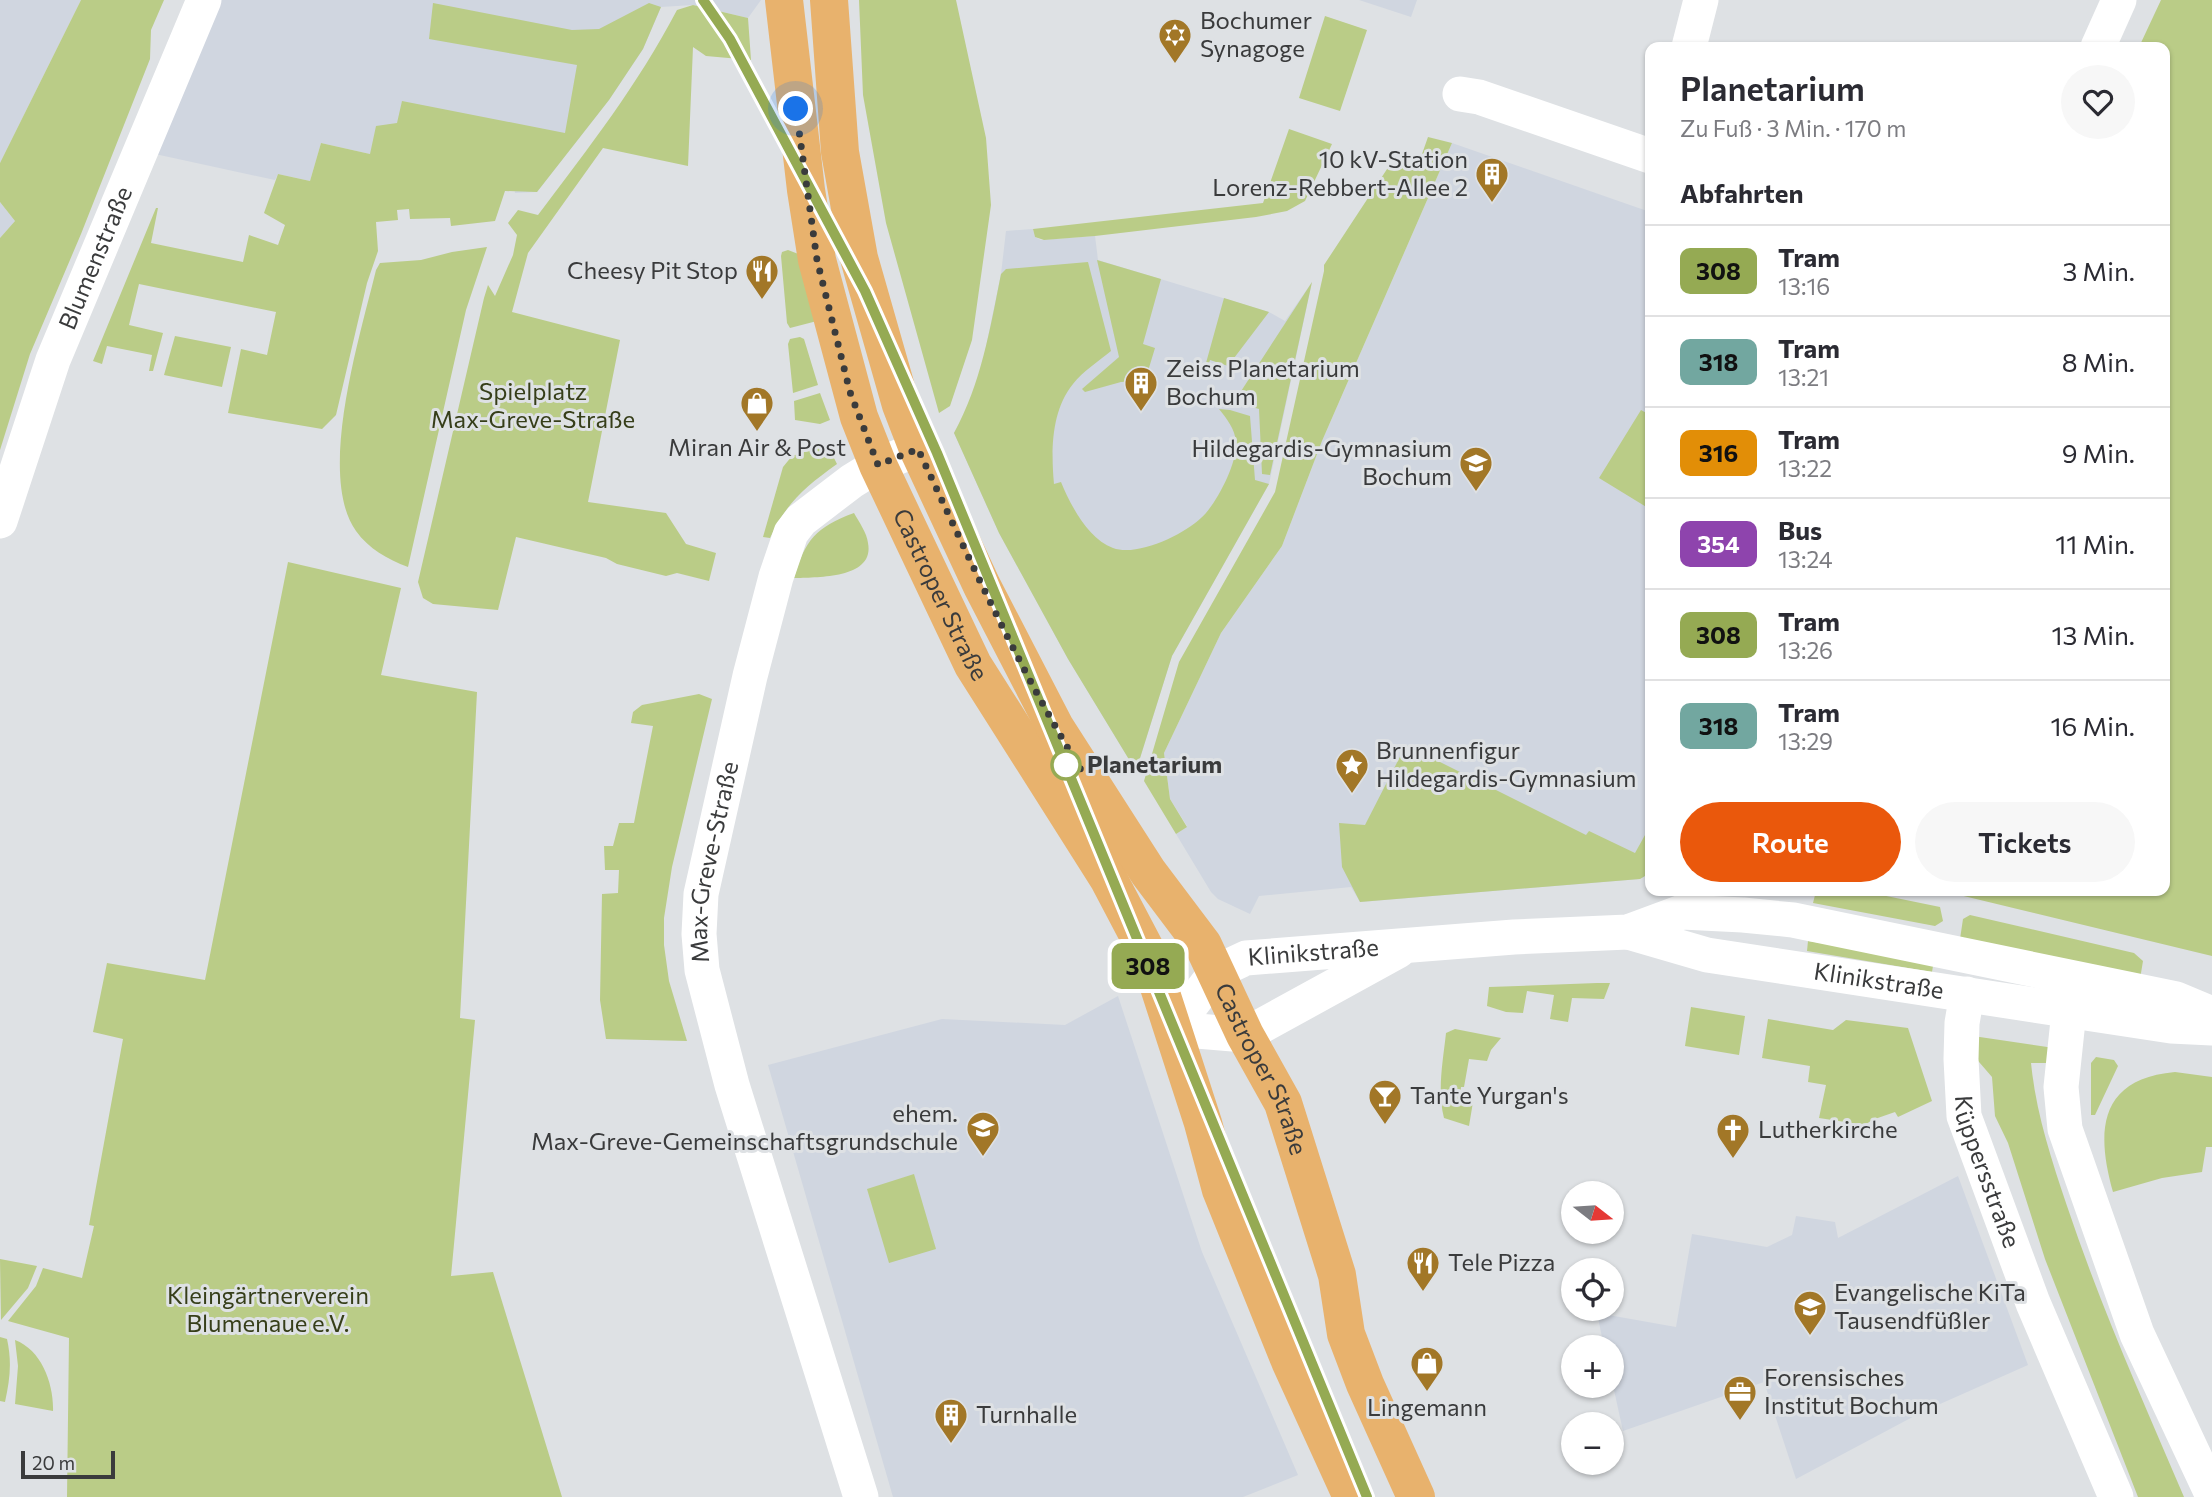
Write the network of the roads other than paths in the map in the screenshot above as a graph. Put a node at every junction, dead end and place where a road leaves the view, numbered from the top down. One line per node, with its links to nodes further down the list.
1 (204, 0): 12 (street, Blumenstraße)
2 (784, 0): 11 (main road, Castroper Straße)
3 (830, 0): 10 (main road, Castroper Straße)
4 (1701, 0): 6 (street)
5 (2119, 0): 7 (street)
6 (1690, 42)
7 (2100, 42)
8 (1460, 94): 9 (street)
9 (1645, 154)
10 (918, 449): 11 (street, Max-Greve-Straße); 19 (main road, Castroper Straße)
11 (878, 465): 25 (main road, Castroper Straße); 28 (street, Max-Greve-Straße)
12 (0, 521)
13 (1685, 902): 14 (street, Klinikstraße); 15 (street, Klinikstraße); 17 (street)
14 (1742, 903): 17 (street); 18 (street, Klinikstraße)
15 (1628, 932): 16 (street, Klinikstraße); 17 (street, Klinikstraße)
16 (1408, 946): 19 (street, Klinikstraße); 26 (street, Klinikstraße)
17 (1700, 954): 21 (street, Klinikstraße)
18 (1997, 963): 20 (street, Klinikstraße); 21 (street, Klinikstraße)
19 (1216, 972): 25 (street, Klinikstraße); 26 (main road, Castroper Straße)
20 (2056, 975): 22 (street); 23 (street, Klinikstraße)
21 (1967, 994): 22 (street, Klinikstraße); 31 (street, Küppersstraße)
22 (2069, 1010): 24 (street, Klinikstraße); 27 (street)
23 (2212, 1014)
24 (2212, 1028)
25 (1173, 1029): 26 (street); 29 (main road, Castroper Straße)
26 (1245, 1034): 30 (main road, Castroper Straße)
27 (2212, 1494)
28 (861, 1497)
29 (1352, 1497)
30 (1416, 1497)
31 (2116, 1497)

